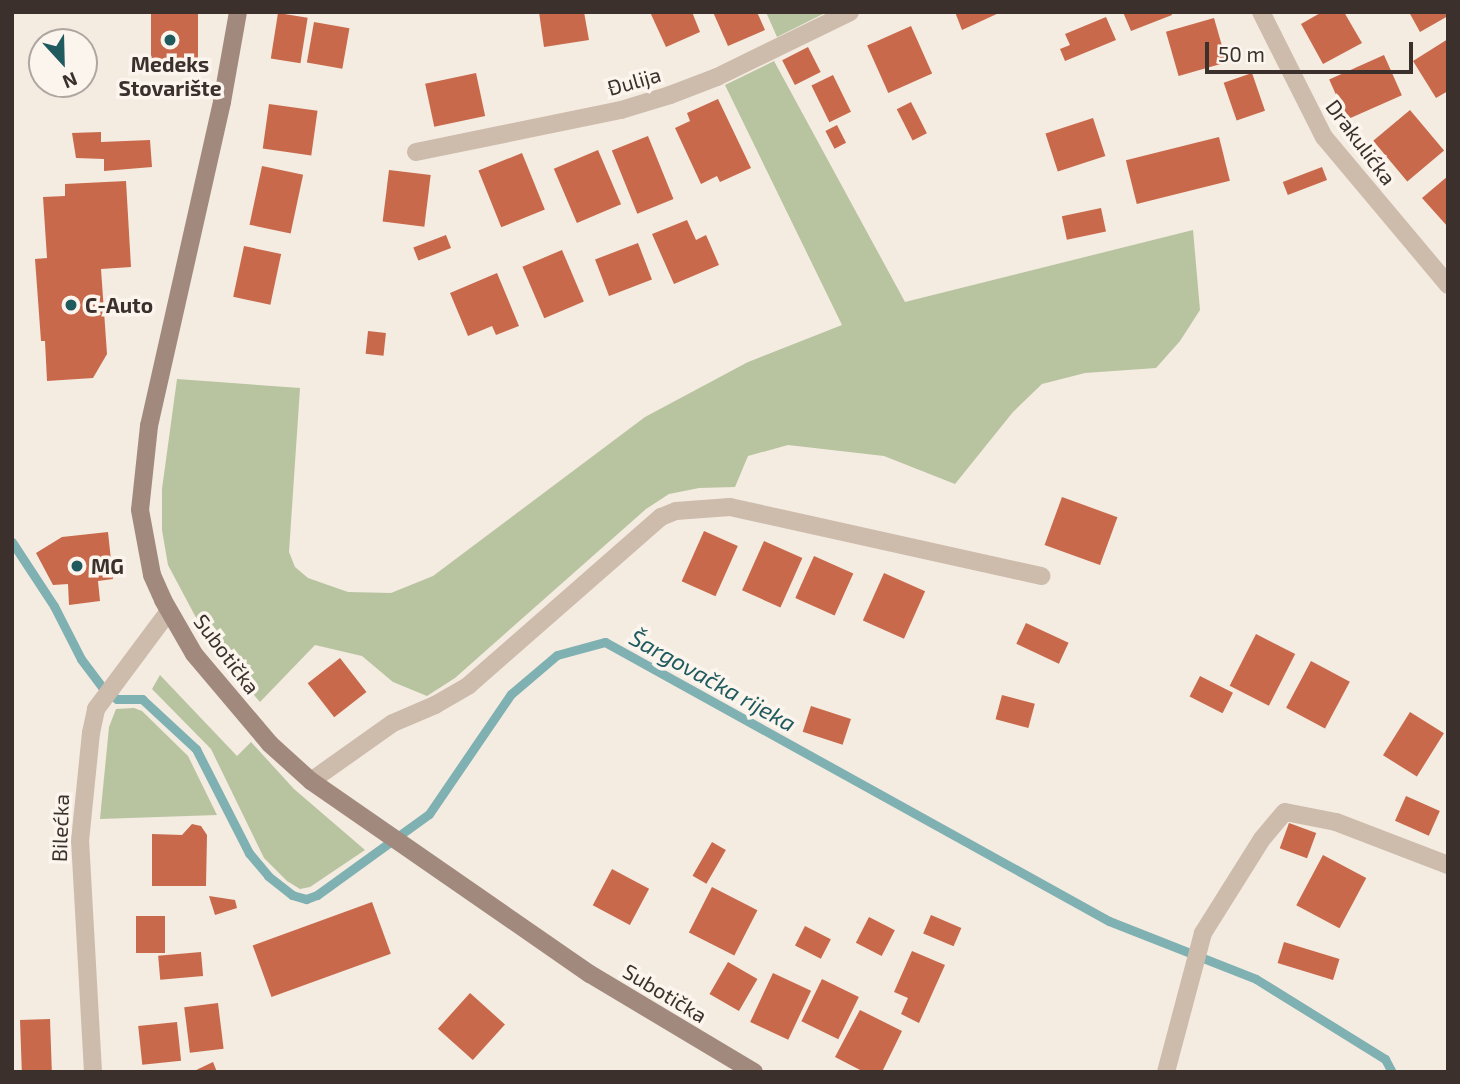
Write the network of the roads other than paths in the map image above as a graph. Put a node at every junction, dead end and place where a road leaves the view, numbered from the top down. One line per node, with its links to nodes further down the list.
1 (238, 12): 7 (street, Subotička)
2 (850, 12): 4 (street, Đulija)
3 (1261, 12): 5 (street, Drakulićka)
4 (416, 152)
5 (1448, 285)
6 (1041, 576): 8 (street)
7 (169, 611): 8 (street, Subotička); 10 (street, Bilećka)
8 (311, 781): 11 (street, Subotička)
9 (1448, 864): 12 (street)
10 (93, 1072)
11 (754, 1072)
12 (1166, 1072)

